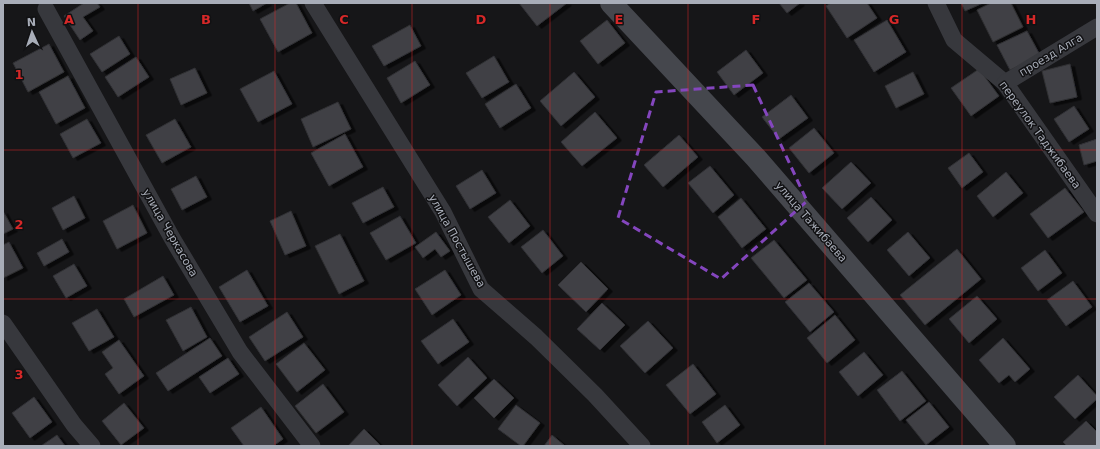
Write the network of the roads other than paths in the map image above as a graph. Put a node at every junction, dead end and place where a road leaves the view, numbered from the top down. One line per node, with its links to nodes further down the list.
1 (313, 3): 11 (street, улица Постышева)
2 (611, 3): 12 (street, улица Тажибаева)
3 (936, 3): 6 (street, переулок Таджибаева)
4 (46, 9): 10 (street, улица Черкасова)
5 (1097, 27): 6 (street, проезд Алга)
6 (1005, 83): 7 (street, переулок Таджибаева)
7 (1097, 214)
8 (3, 323): 9 (street)
9 (92, 446)
10 (312, 446)
11 (642, 446)
12 (1005, 446)

